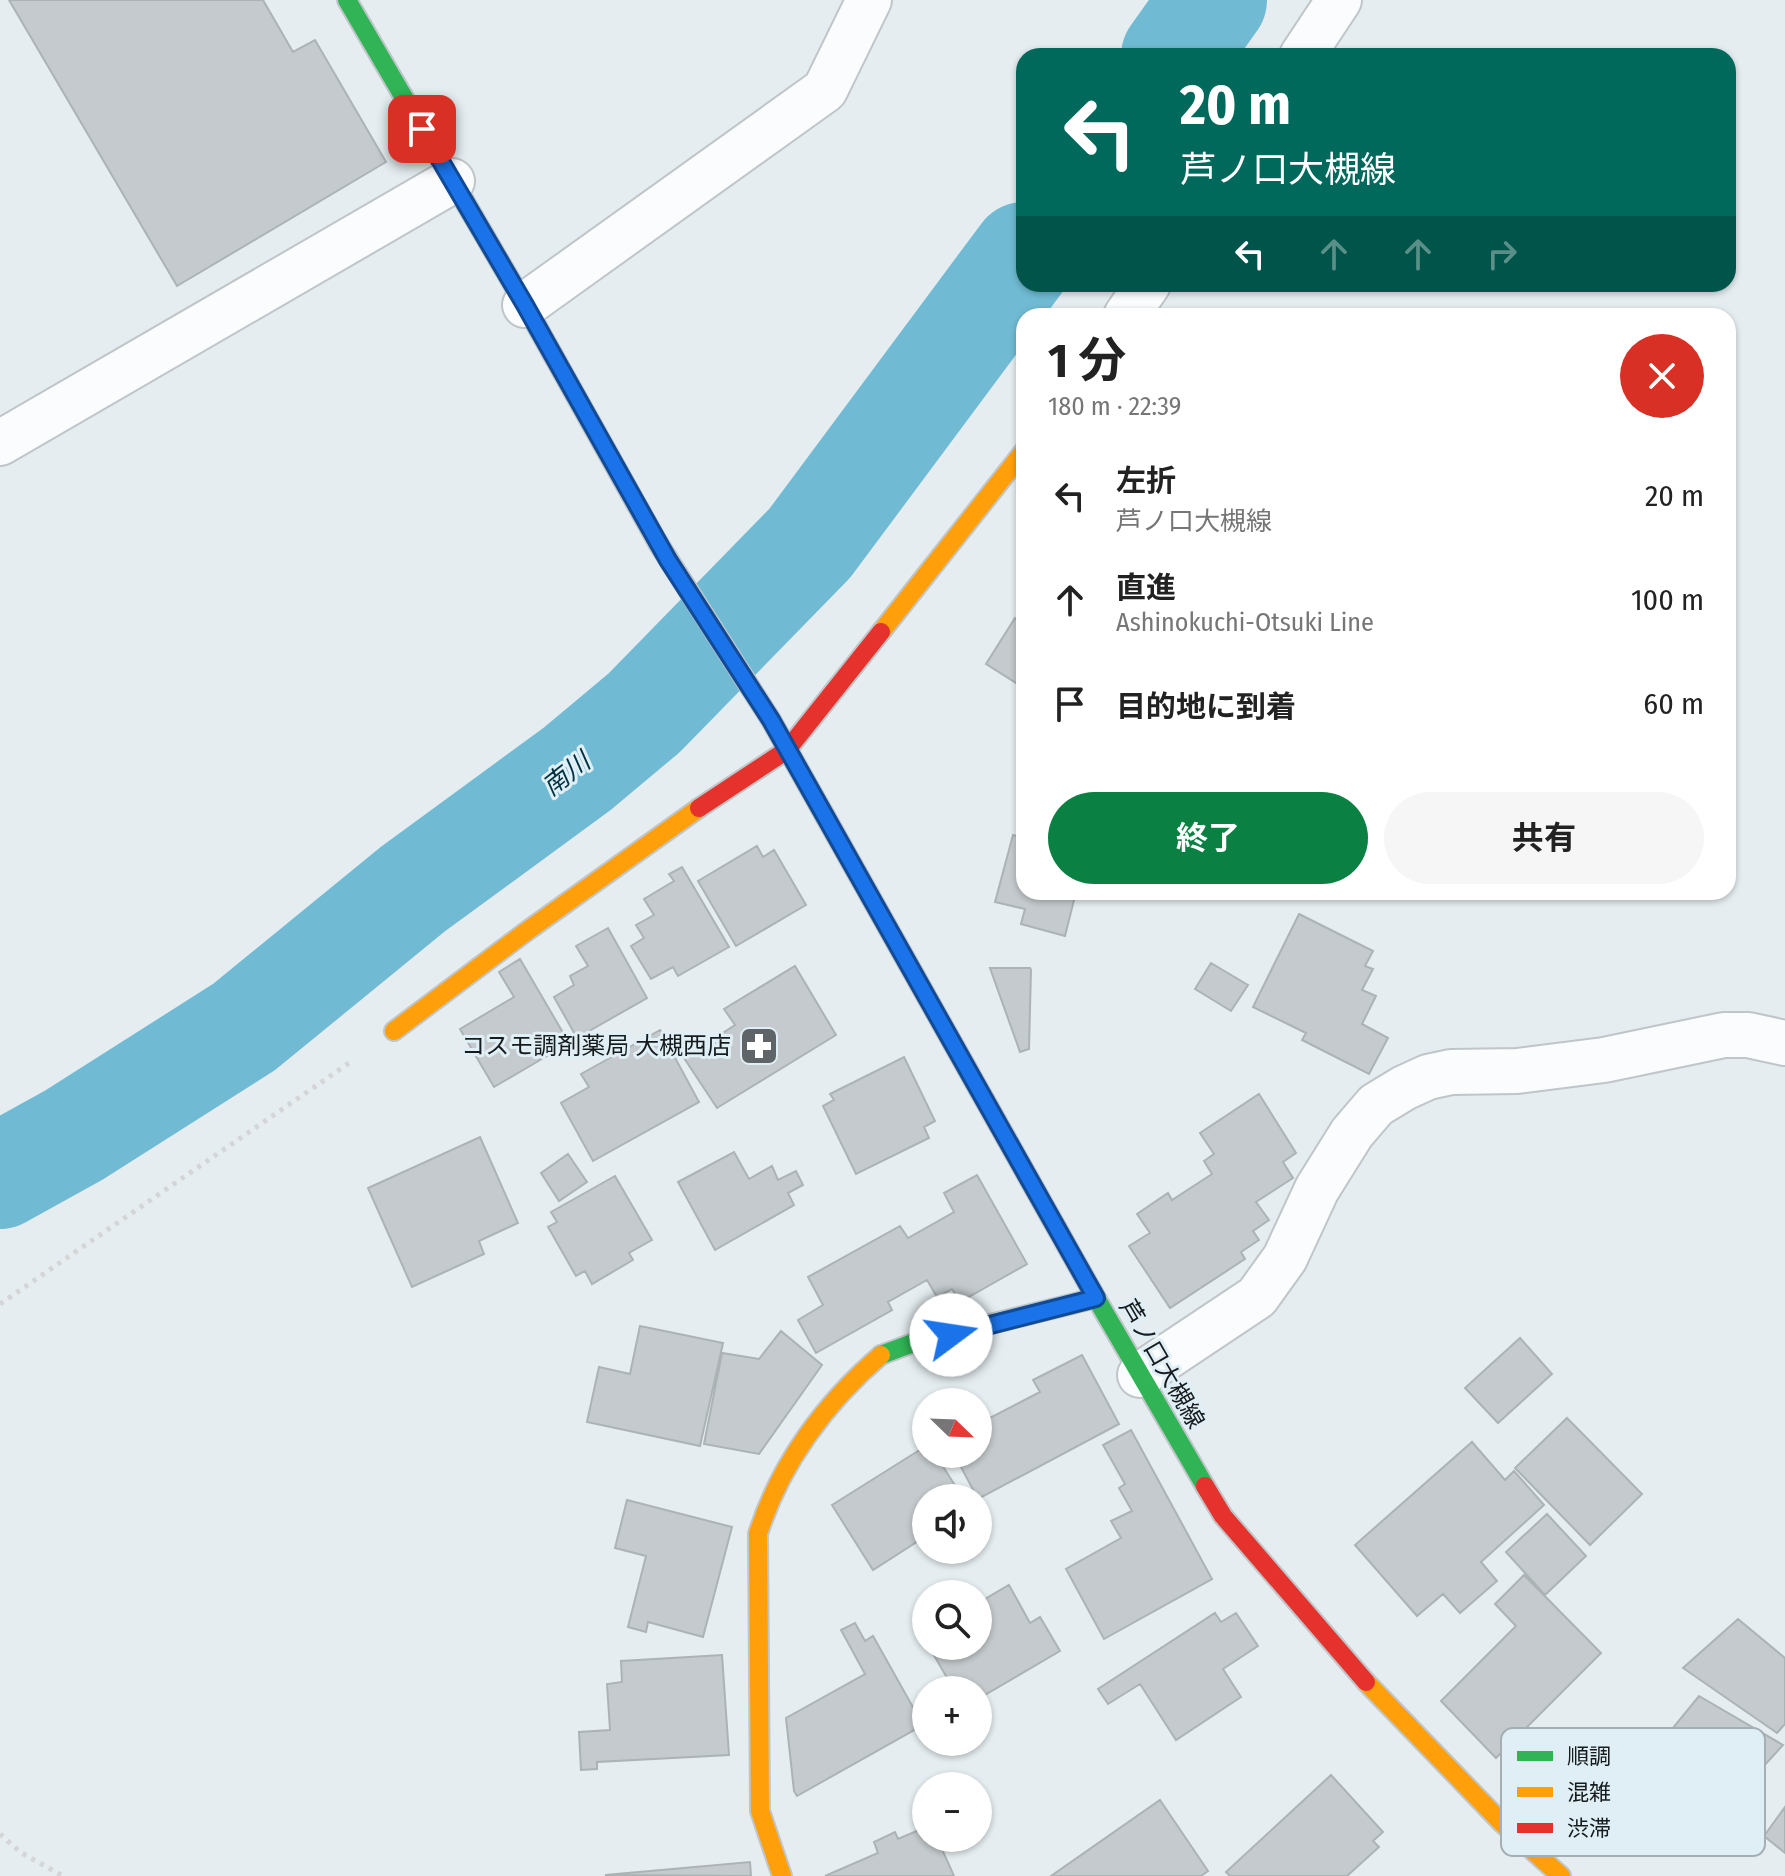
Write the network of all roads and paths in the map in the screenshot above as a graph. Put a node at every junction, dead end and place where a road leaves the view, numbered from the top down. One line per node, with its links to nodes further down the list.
1 (347, 0): 5 (main road, 芦ノ口大槻線)
2 (869, 0): 6 (street)
3 (1339, 0): 4 (street)
4 (1307, 48)
5 (452, 181): 6 (main road, 芦ノ口大槻線); 7 (street)
6 (525, 305): 9 (main road, 芦ノ口大槻線)
7 (0, 443)
8 (1016, 461): 9 (main road)
9 (787, 750): 10 (main road); 12 (main road, 芦ノ口大槻線)
10 (394, 1031): 13 (path)
11 (1785, 1043): 14 (street)
12 (1096, 1298): 14 (main road, 芦ノ口大槻線); 19 (main road)
13 (0, 1304)
14 (1140, 1375): 15 (main road, 芦ノ口大槻線)
15 (1501, 1822)
16 (0, 1834): 18 (path)
17 (1539, 1856): 20 (main road, 芦ノ口大槻線)
18 (63, 1876)
19 (782, 1876)
20 (1561, 1876)

